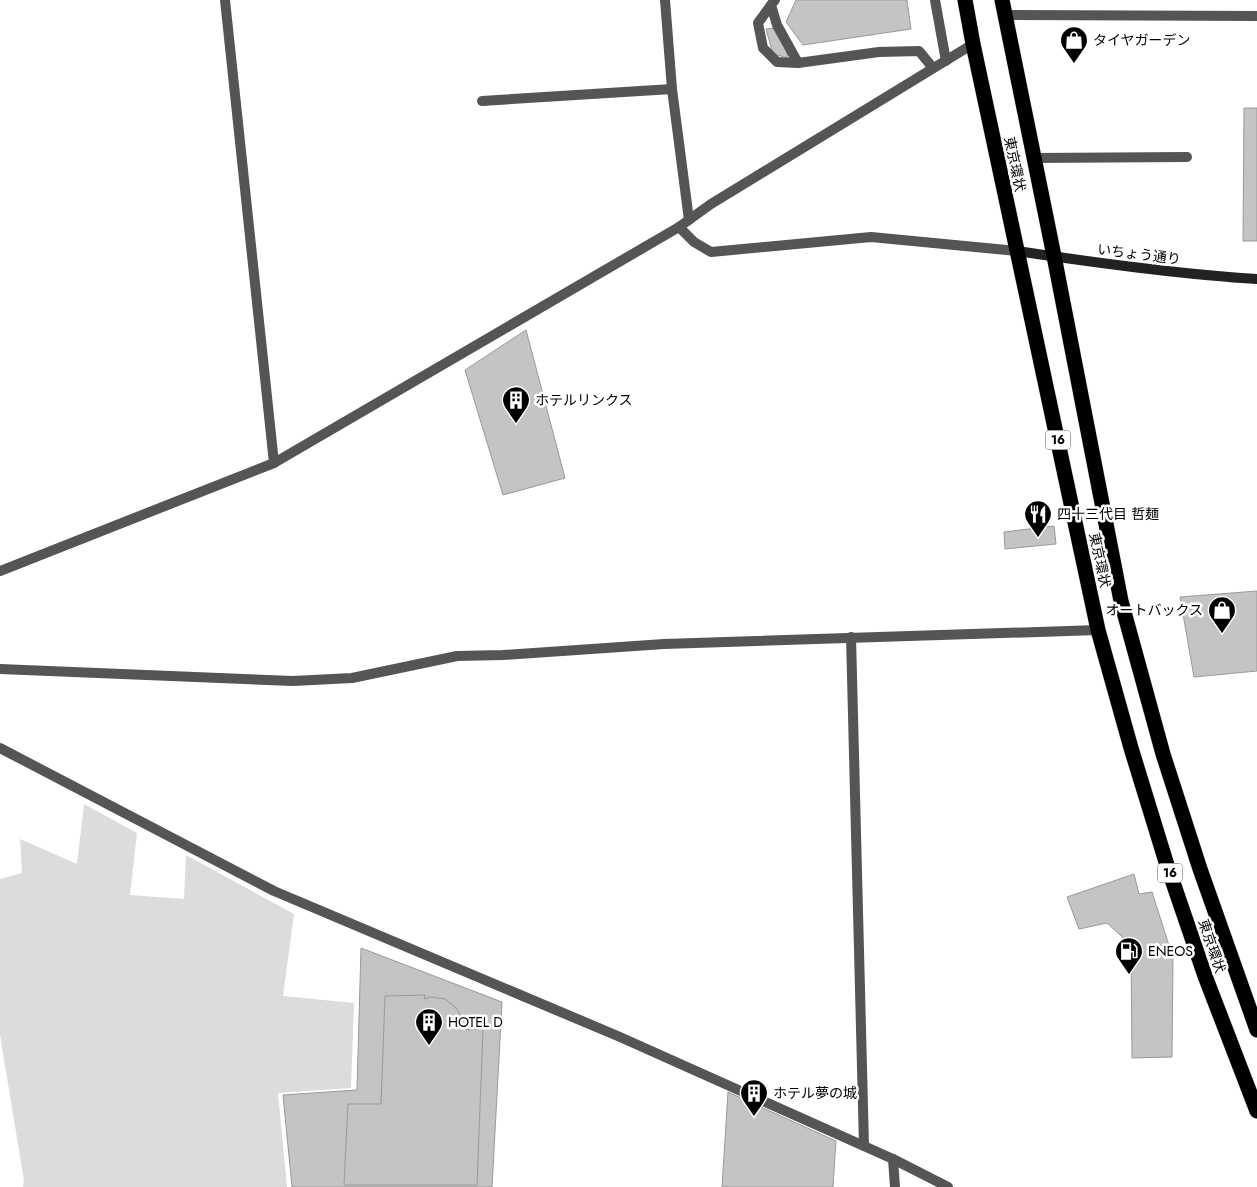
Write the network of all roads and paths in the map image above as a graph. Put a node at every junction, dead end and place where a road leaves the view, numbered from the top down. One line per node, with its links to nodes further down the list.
1 (224, 0): 21 (street)
2 (665, 0): 12 (street)
3 (935, 0): 9 (street)
4 (965, 0): 8 (highway, 東京環状 / 16)
5 (773, 2): 10 (street); 10 (street)
6 (1003, 8): 7 (street); 15 (highway, 東京環状 / 16)
7 (1257, 16)
8 (973, 44): 9 (street); 18 (highway, 東京環状 / 16)
9 (946, 60): 11 (street)
10 (798, 63): 11 (street)
11 (933, 68): 16 (street)
12 (672, 89): 13 (street); 16 (street)
13 (482, 101)
14 (1187, 157): 15 (street)
15 (1034, 158): 19 (highway, 東京環状 / 16)
16 (688, 220): 17 (street)
17 (679, 227): 18 (street); 21 (street)
18 (1017, 251): 19 (street, いちょう通り); 23 (highway, 東京環状 / 16)
19 (1054, 256): 20 (street, いちょう通り); 27 (highway, 東京環状 / 16)
20 (1257, 279)
21 (274, 463): 22 (street)
22 (0, 571)
23 (1098, 630): 24 (street); 28 (highway, 東京環状 / 16)
24 (851, 637): 25 (street); 29 (street)
25 (0, 669)
26 (0, 748): 29 (street)
27 (1257, 1030)
28 (1257, 1111)
29 (864, 1146): 30 (street)
30 (893, 1159): 31 (street); 32 (street)
31 (895, 1187)
32 (948, 1187)

